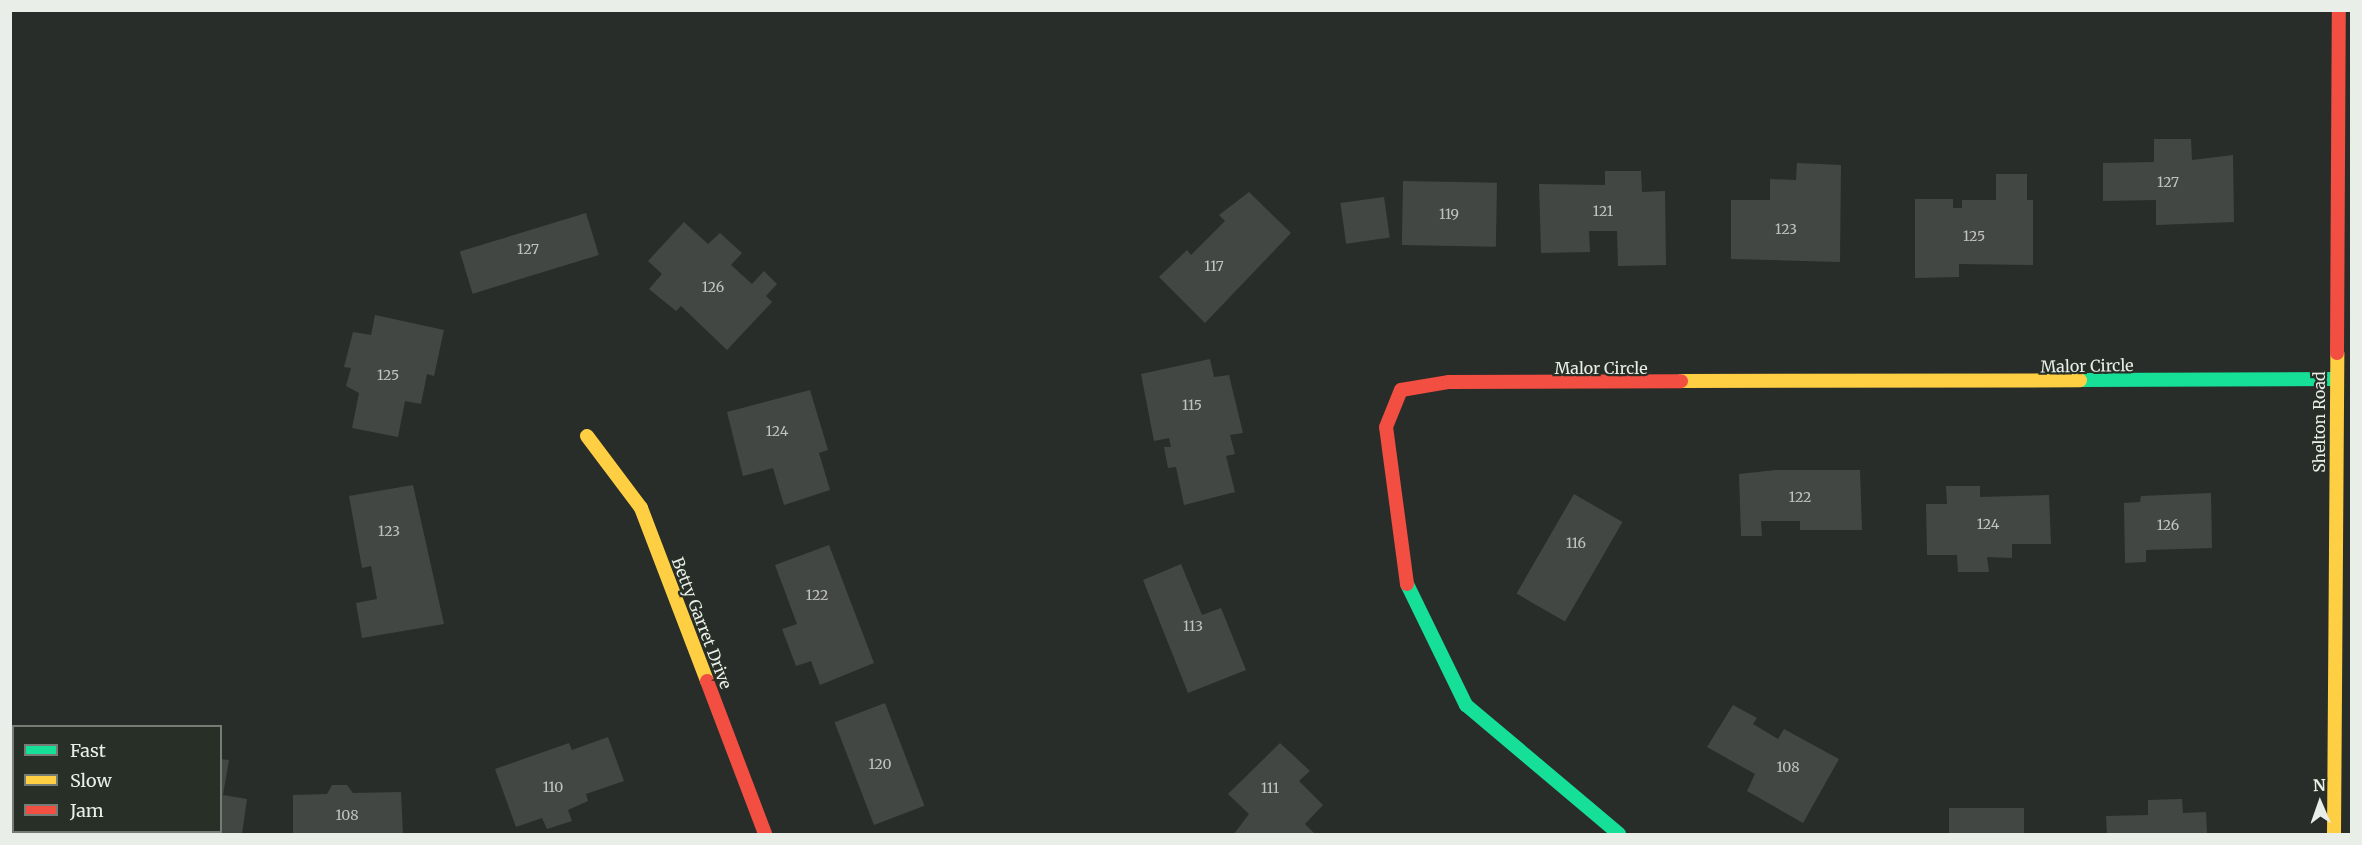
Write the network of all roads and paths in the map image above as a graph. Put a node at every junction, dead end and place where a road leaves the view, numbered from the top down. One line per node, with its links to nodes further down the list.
1 (2339, 10): 2 (street, Shelton Road)
2 (2335, 379): 5 (street, Malor Circle); 6 (street, Shelton Road)
3 (587, 436): 4 (street, Betty Garret Drive)
4 (765, 834)
5 (1619, 834)
6 (2334, 834)

